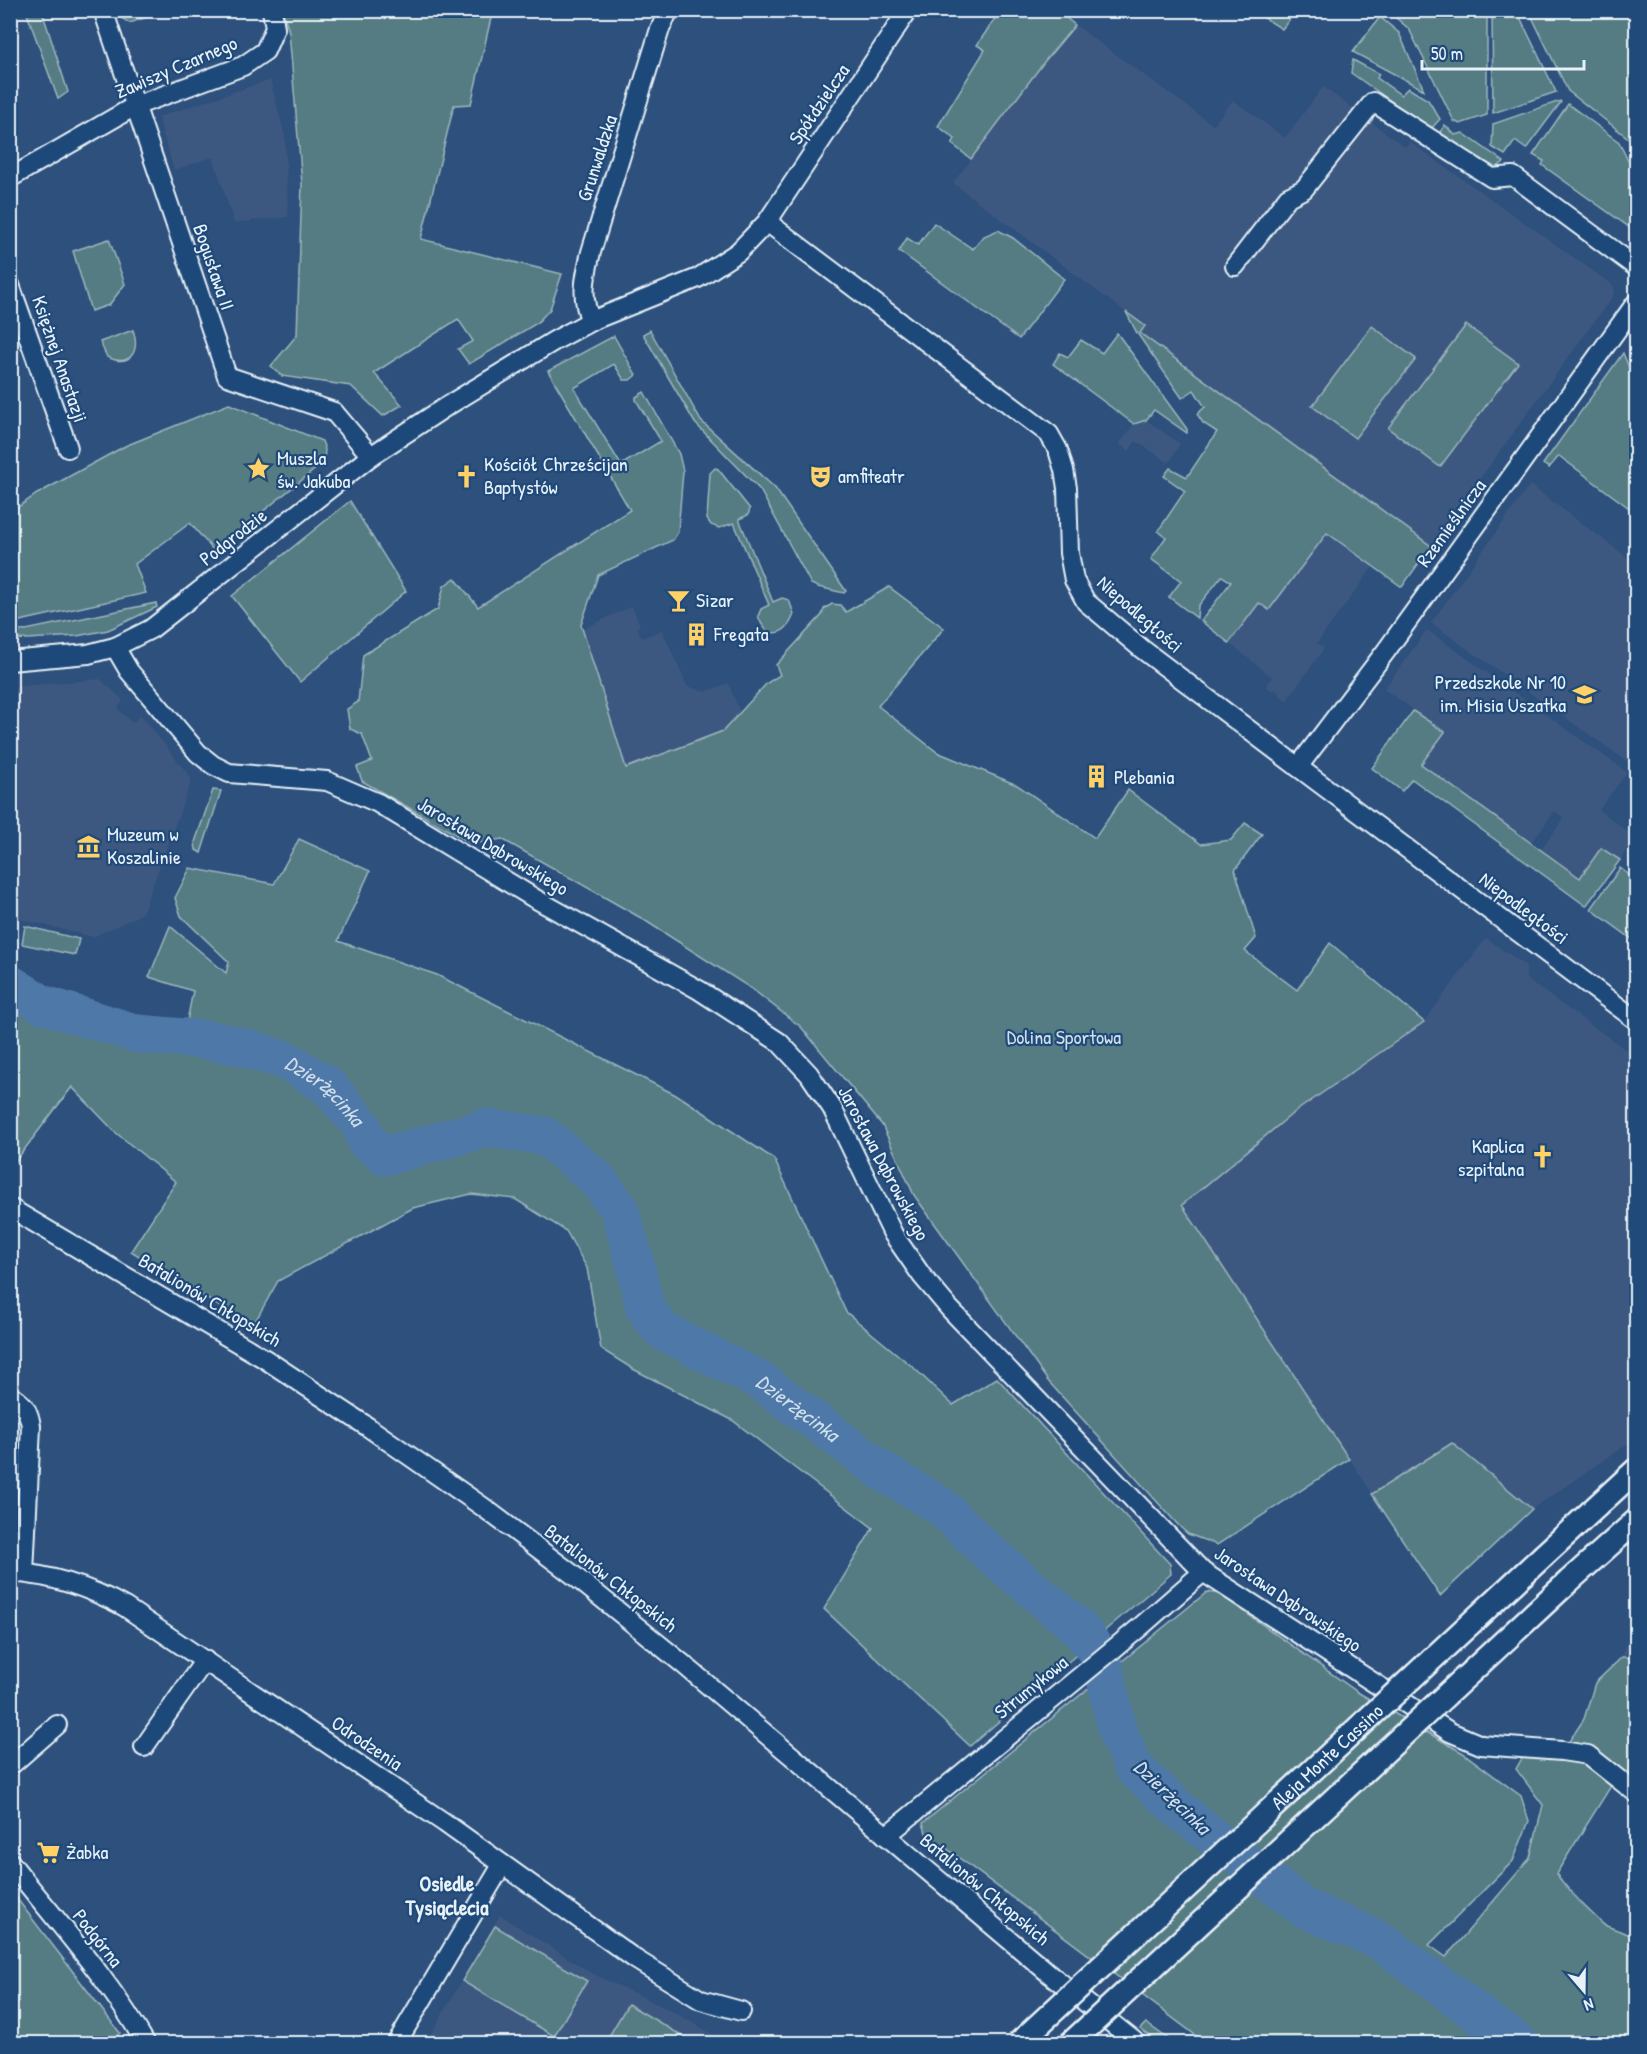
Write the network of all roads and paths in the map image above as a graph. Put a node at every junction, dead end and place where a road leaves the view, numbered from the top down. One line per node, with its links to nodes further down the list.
1 (103, 10): 5 (street, Bogusława II)
2 (272, 10): 5 (street, Zawiszy Czarnego)
3 (669, 10): 12 (street, Grunwaldzka)
4 (908, 10): 7 (street, Spółdzielcza)
5 (135, 106): 6 (street, Zawiszy Czarnego); 14 (street, Bogusława II)
6 (10, 178)
7 (767, 222): 12 (street, Podgrodzie); 17 (street, Niepodległości)
8 (1235, 266): 9 (street)
9 (1636, 267)
10 (10, 285): 13 (street, Księżnej Anastazji)
11 (1636, 303): 17 (street, Rzemieślnicza)
12 (591, 321): 14 (street, Podgrodzie)
13 (68, 448)
14 (371, 456): 15 (street, Podgrodzie)
15 (115, 647): 16 (street, Podgrodzie); 24 (street, Jarosława Dąbrowskiego)
16 (10, 661)
17 (1298, 768): 18 (street, Niepodległości)
18 (1636, 1020)
19 (11, 1209): 30 (street, Batalionów Chłopskich)
20 (10, 1396): 23 (street, Odrodzenia)
21 (1636, 1470): 36 (street, Aleja Monte Cassino, bridge)
22 (1636, 1521): 37 (street, Aleja Monte Cassino, bridge)
23 (17, 1572): 25 (street, Odrodzenia)
24 (1203, 1572): 29 (street, Jarosława Dąbrowskiego); 30 (street, Strumykowa)
25 (205, 1660): 27 (street); 32 (street, Odrodzenia)
26 (57, 1725): 28 (street)
27 (144, 1748)
28 (10, 1766)
29 (1636, 1794)
30 (886, 1836): 38 (street, Batalionów Chłopskich)
31 (10, 1862): 34 (street, Podgórna)
32 (502, 1865): 33 (street, Odrodzenia); 35 (street)
33 (741, 2011)
34 (146, 2043)
35 (396, 2043)
36 (1018, 2043)
37 (1070, 2043)
38 (1138, 2043)

